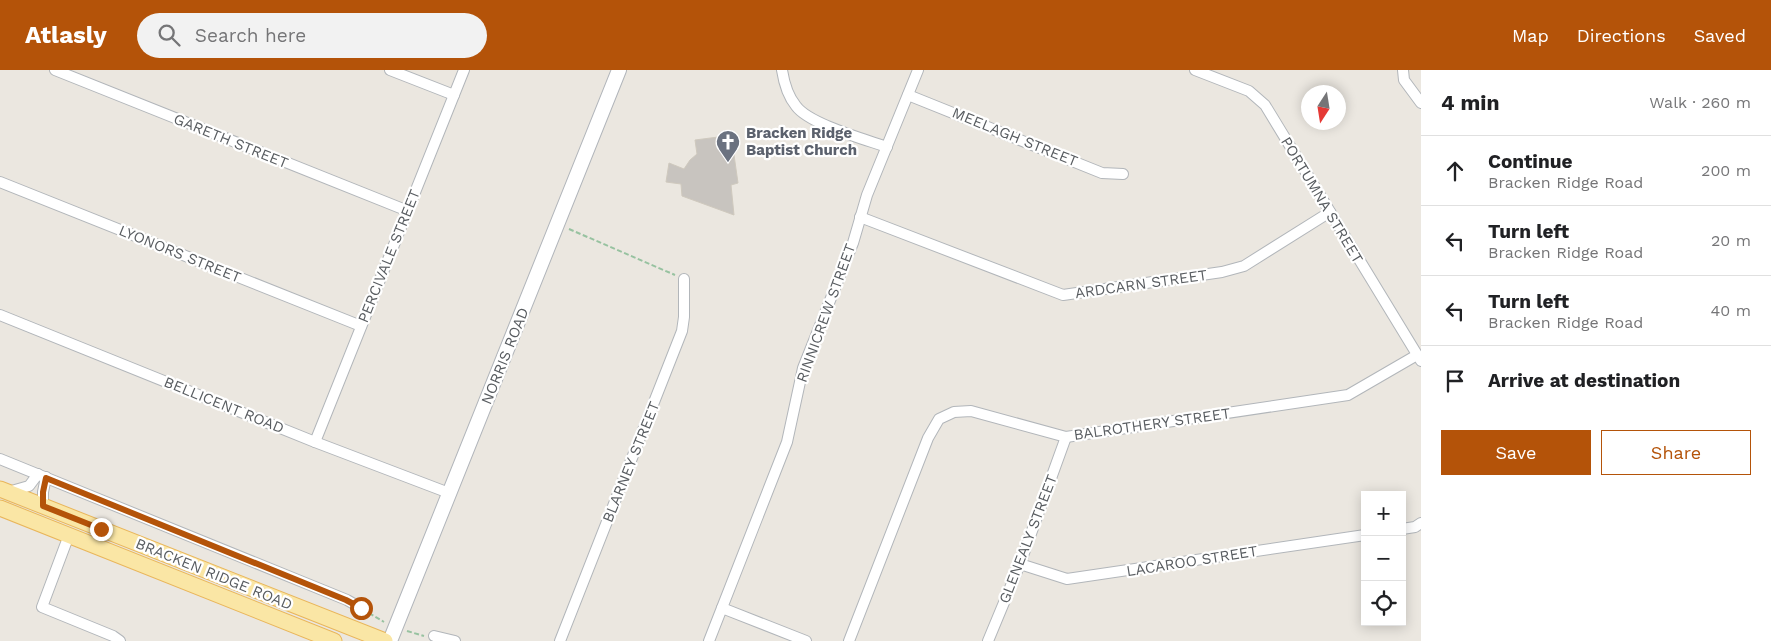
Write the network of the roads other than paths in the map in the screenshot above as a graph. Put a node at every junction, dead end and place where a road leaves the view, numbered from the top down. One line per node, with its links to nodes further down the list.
1 (55, 70): 15 (street, GARETH STREET)
2 (390, 70): 9 (street)
3 (464, 70): 9 (street, PERCIVALE STREET)
4 (619, 70): 27 (main road, NORRIS ROAD)
5 (782, 70): 12 (street)
6 (918, 70): 10 (street, RINNICREW STREET)
7 (1195, 70): 16 (street, PORTUMNA STREET)
8 (1403, 70): 11 (street)
9 (454, 95): 15 (street, PERCIVALE STREET)
10 (908, 95): 12 (street, RINNICREW STREET); 13 (street, MEELAGH STREET)
11 (1421, 102)
12 (886, 148): 17 (street, RINNICREW STREET)
13 (1123, 174)
14 (0, 182): 20 (street, LYONORS STREET)
15 (408, 211): 20 (street, PERCIVALE STREET)
16 (1330, 212): 17 (street, ARDCARN STREET); 21 (street, PORTUMNA STREET)
17 (860, 217): 35 (street, RINNICREW STREET)
18 (684, 279): 43 (street, BLARNEY STREET)
19 (0, 315): 23 (street, BELLICENT ROAD)
20 (361, 326): 23 (street, PERCIVALE STREET)
21 (1419, 358): 22 (street, BALROTHERY STREET)
22 (1066, 437): 34 (street, GLENEALY STREET); 46 (street, BALROTHERY STREET)
23 (315, 442): 27 (street, BELLICENT ROAD)
24 (0, 460): 25 (street, BRACKEN RIDGE ROAD)
25 (42, 476): 26 (street, BRACKEN RIDGE ROAD); 28 (street); 36 (street, BRACKEN RIDGE ROAD)
26 (4, 490): 28 (main road, BRACKEN RIDGE ROAD)
27 (449, 493): 41 (main road, NORRIS ROAD)
28 (43, 506): 40 (main road, BRACKEN RIDGE ROAD)
29 (0, 508): 32 (main road, BRACKEN RIDGE ROAD)
30 (1421, 523): 31 (street)
31 (1406, 528)
32 (69, 535): 38 (street); 39 (main road, BRACKEN RIDGE ROAD)
33 (1361, 536): 34 (street, LACAROO STREET)
34 (1020, 564): 47 (street, GLENEALY STREET)
35 (722, 608): 44 (street, RINNICREW STREET); 45 (street)
36 (365, 611)
37 (429, 636): 42 (street)
38 (120, 641)
39 (334, 641)
40 (385, 641)
41 (390, 641)
42 (455, 641)
43 (560, 641)
44 (709, 641)
45 (806, 641)
46 (849, 641)
47 (988, 641)

